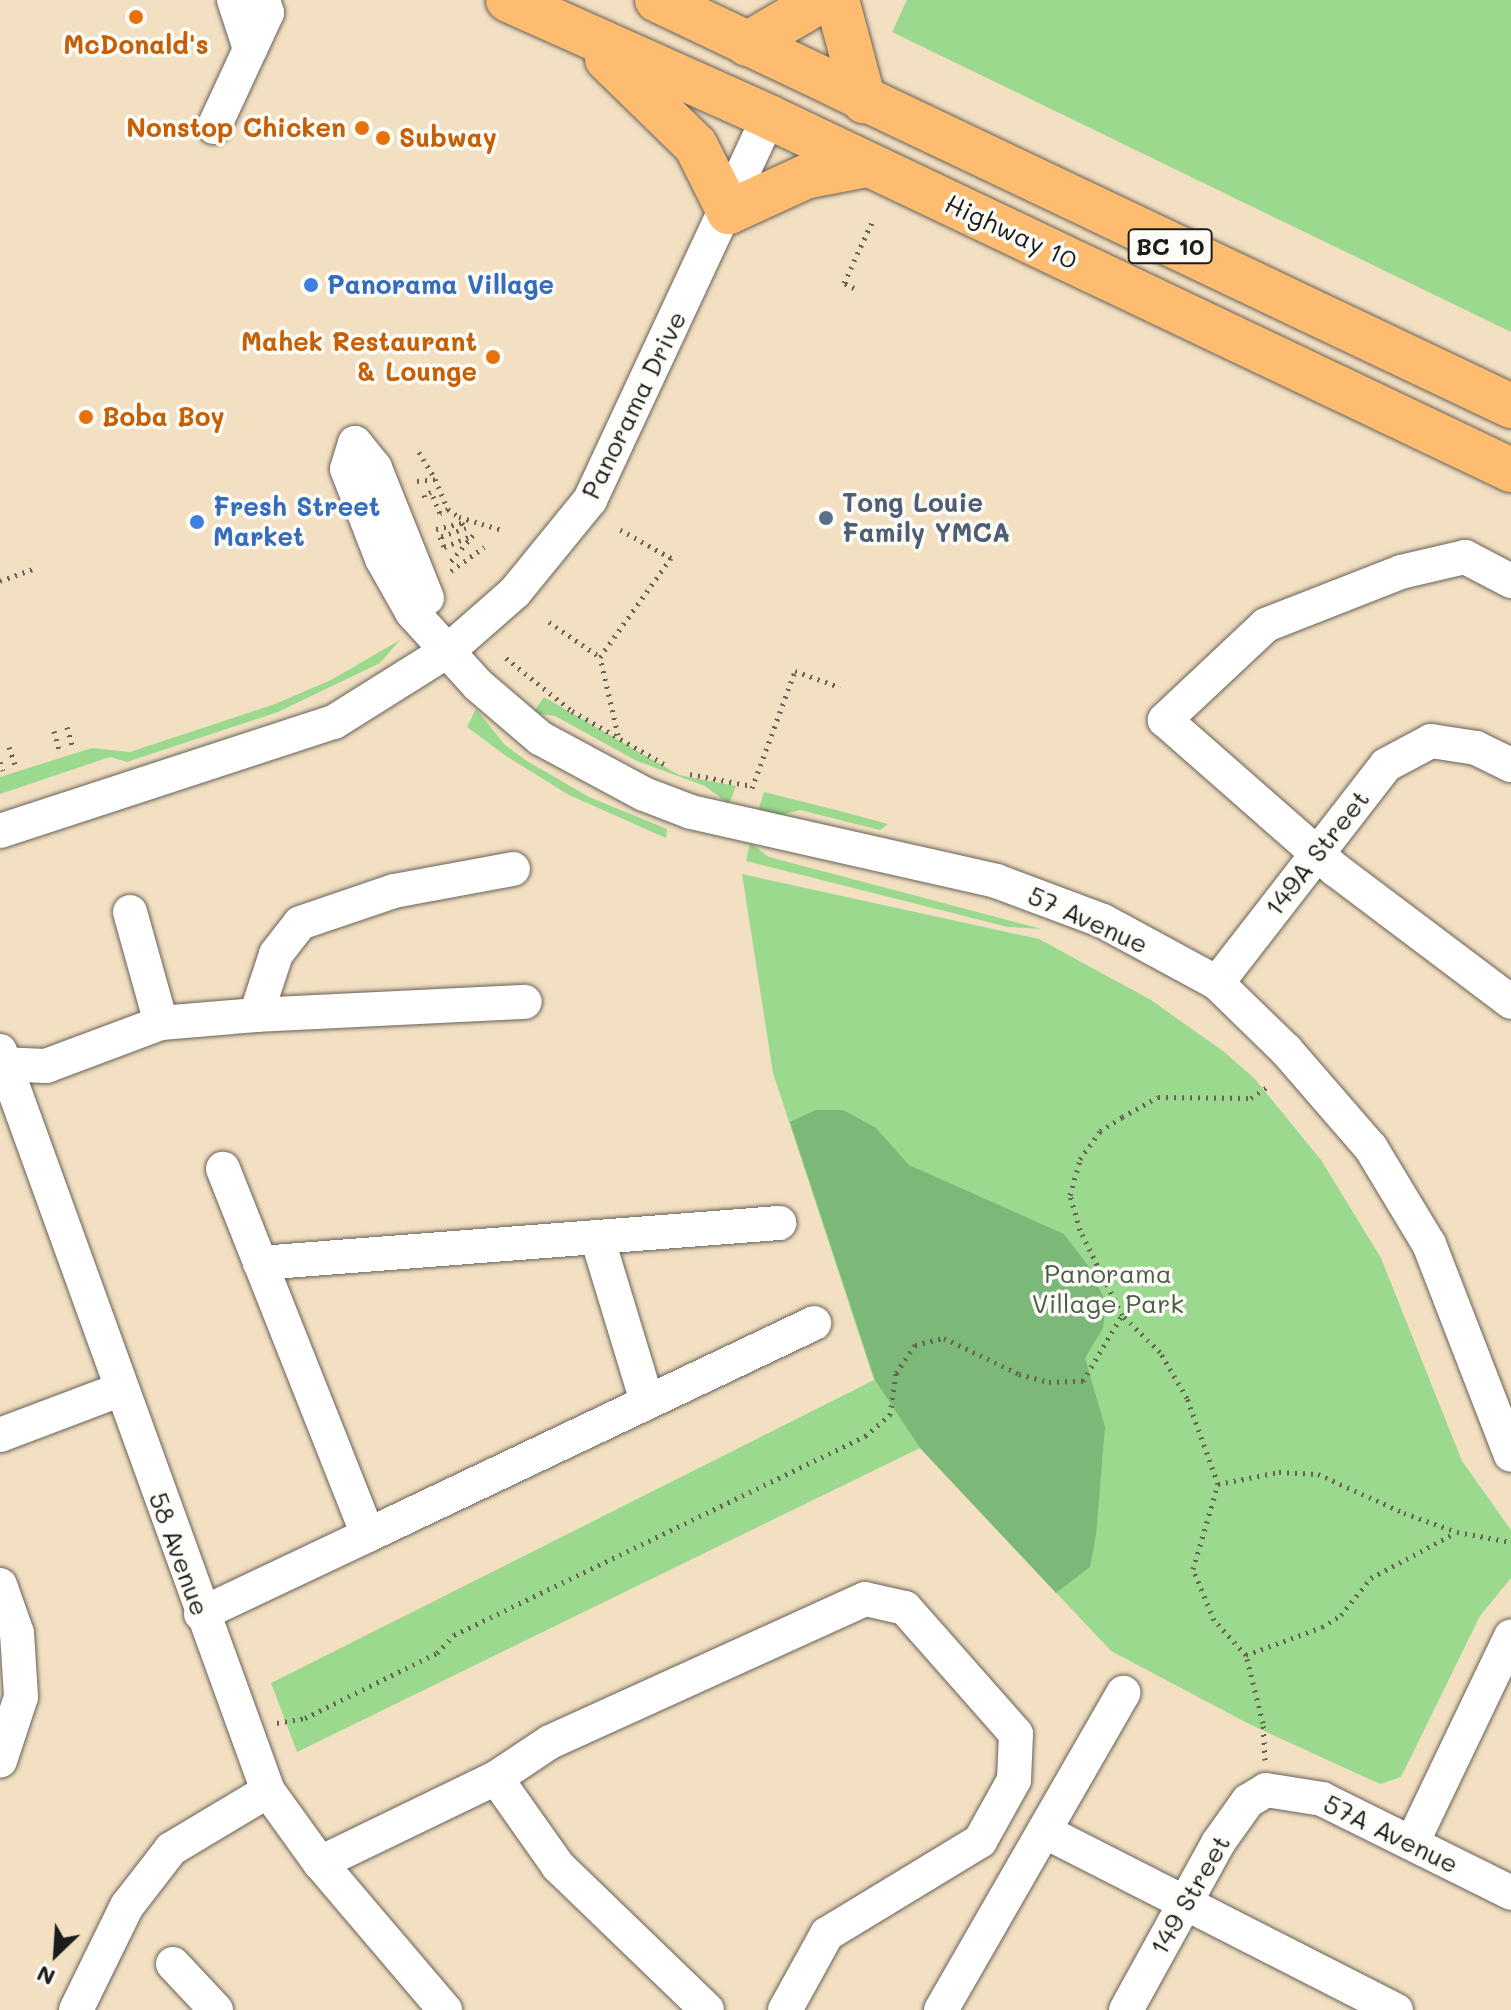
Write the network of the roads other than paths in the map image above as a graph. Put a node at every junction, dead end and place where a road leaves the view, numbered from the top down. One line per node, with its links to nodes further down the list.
1 (234, 0): 9 (street)
2 (263, 0): 9 (street)
3 (508, 0): 7 (highway, Highway 10 / BC 10)
4 (657, 0): 8 (highway, BC 10)
5 (822, 0): 8 (highway)
6 (837, 0): 11 (highway)
7 (581, 36): 12 (highway, Highway 10 / BC 10); 15 (highway)
8 (747, 44): 10 (highway, BC 10)
9 (250, 49): 13 (street)
10 (795, 67): 11 (highway, BC 10); 12 (highway)
11 (864, 101): 16 (highway, BC 10)
12 (769, 117): 14 (highway, Highway 10 / BC 10); 15 (street, Panorama Drive)
13 (214, 127)
14 (867, 165): 15 (highway); 17 (highway, Highway 10 / BC 10)
15 (729, 212): 19 (street, Panorama Drive)
16 (1511, 406)
17 (1511, 470)
18 (1511, 581): 22 (street)
19 (449, 650): 19 (street, 57 Avenue); 21 (street, Panorama Drive); 25 (street, 57 Avenue)
20 (1511, 765): 22 (street, 149A Street)
21 (0, 831)
22 (1316, 853): 25 (street, 149A Street); 27 (street)
23 (513, 869): 28 (street)
24 (130, 912): 29 (street)
25 (1217, 983): 39 (street, 57 Avenue)
26 (525, 1002): 28 (street)
27 (1511, 1002)
28 (256, 1015): 29 (street)
29 (161, 1023): 30 (street)
30 (2, 1059): 36 (street, 58 Avenue)
31 (223, 1169): 34 (street)
32 (779, 1223): 33 (street)
33 (597, 1237): 34 (street); 37 (street)
34 (260, 1263): 40 (street)
35 (814, 1323): 37 (street)
36 (119, 1390): 38 (street); 42 (street, 58 Avenue)
37 (647, 1402): 40 (street)
38 (0, 1435)
39 (1511, 1455)
40 (368, 1535): 42 (street)
41 (0, 1585): 45 (street)
42 (201, 1614): 48 (street, 58 Avenue)
43 (1511, 1636): 50 (street)
44 (1123, 1693): 49 (street)
45 (0, 1761)
46 (496, 1778): 51 (street); 58 (street); 59 (street)
47 (1265, 1778): 50 (street, 57A Avenue); 53 (street, 149 Street)
48 (268, 1791): 51 (street, 58 Avenue); 55 (street)
49 (1044, 1831): 53 (street); 60 (street)
50 (1412, 1843): 52 (street, 57A Avenue)
51 (320, 1863): 57 (street, 58 Avenue)
52 (1511, 1893)
53 (1185, 1900): 61 (street, 149 Street); 62 (street)
54 (173, 1964): 56 (street)
55 (76, 2010)
56 (216, 2010)
57 (445, 2010)
58 (707, 2010)
59 (785, 2010)
60 (941, 2010)
61 (1126, 2010)
62 (1396, 2010)

